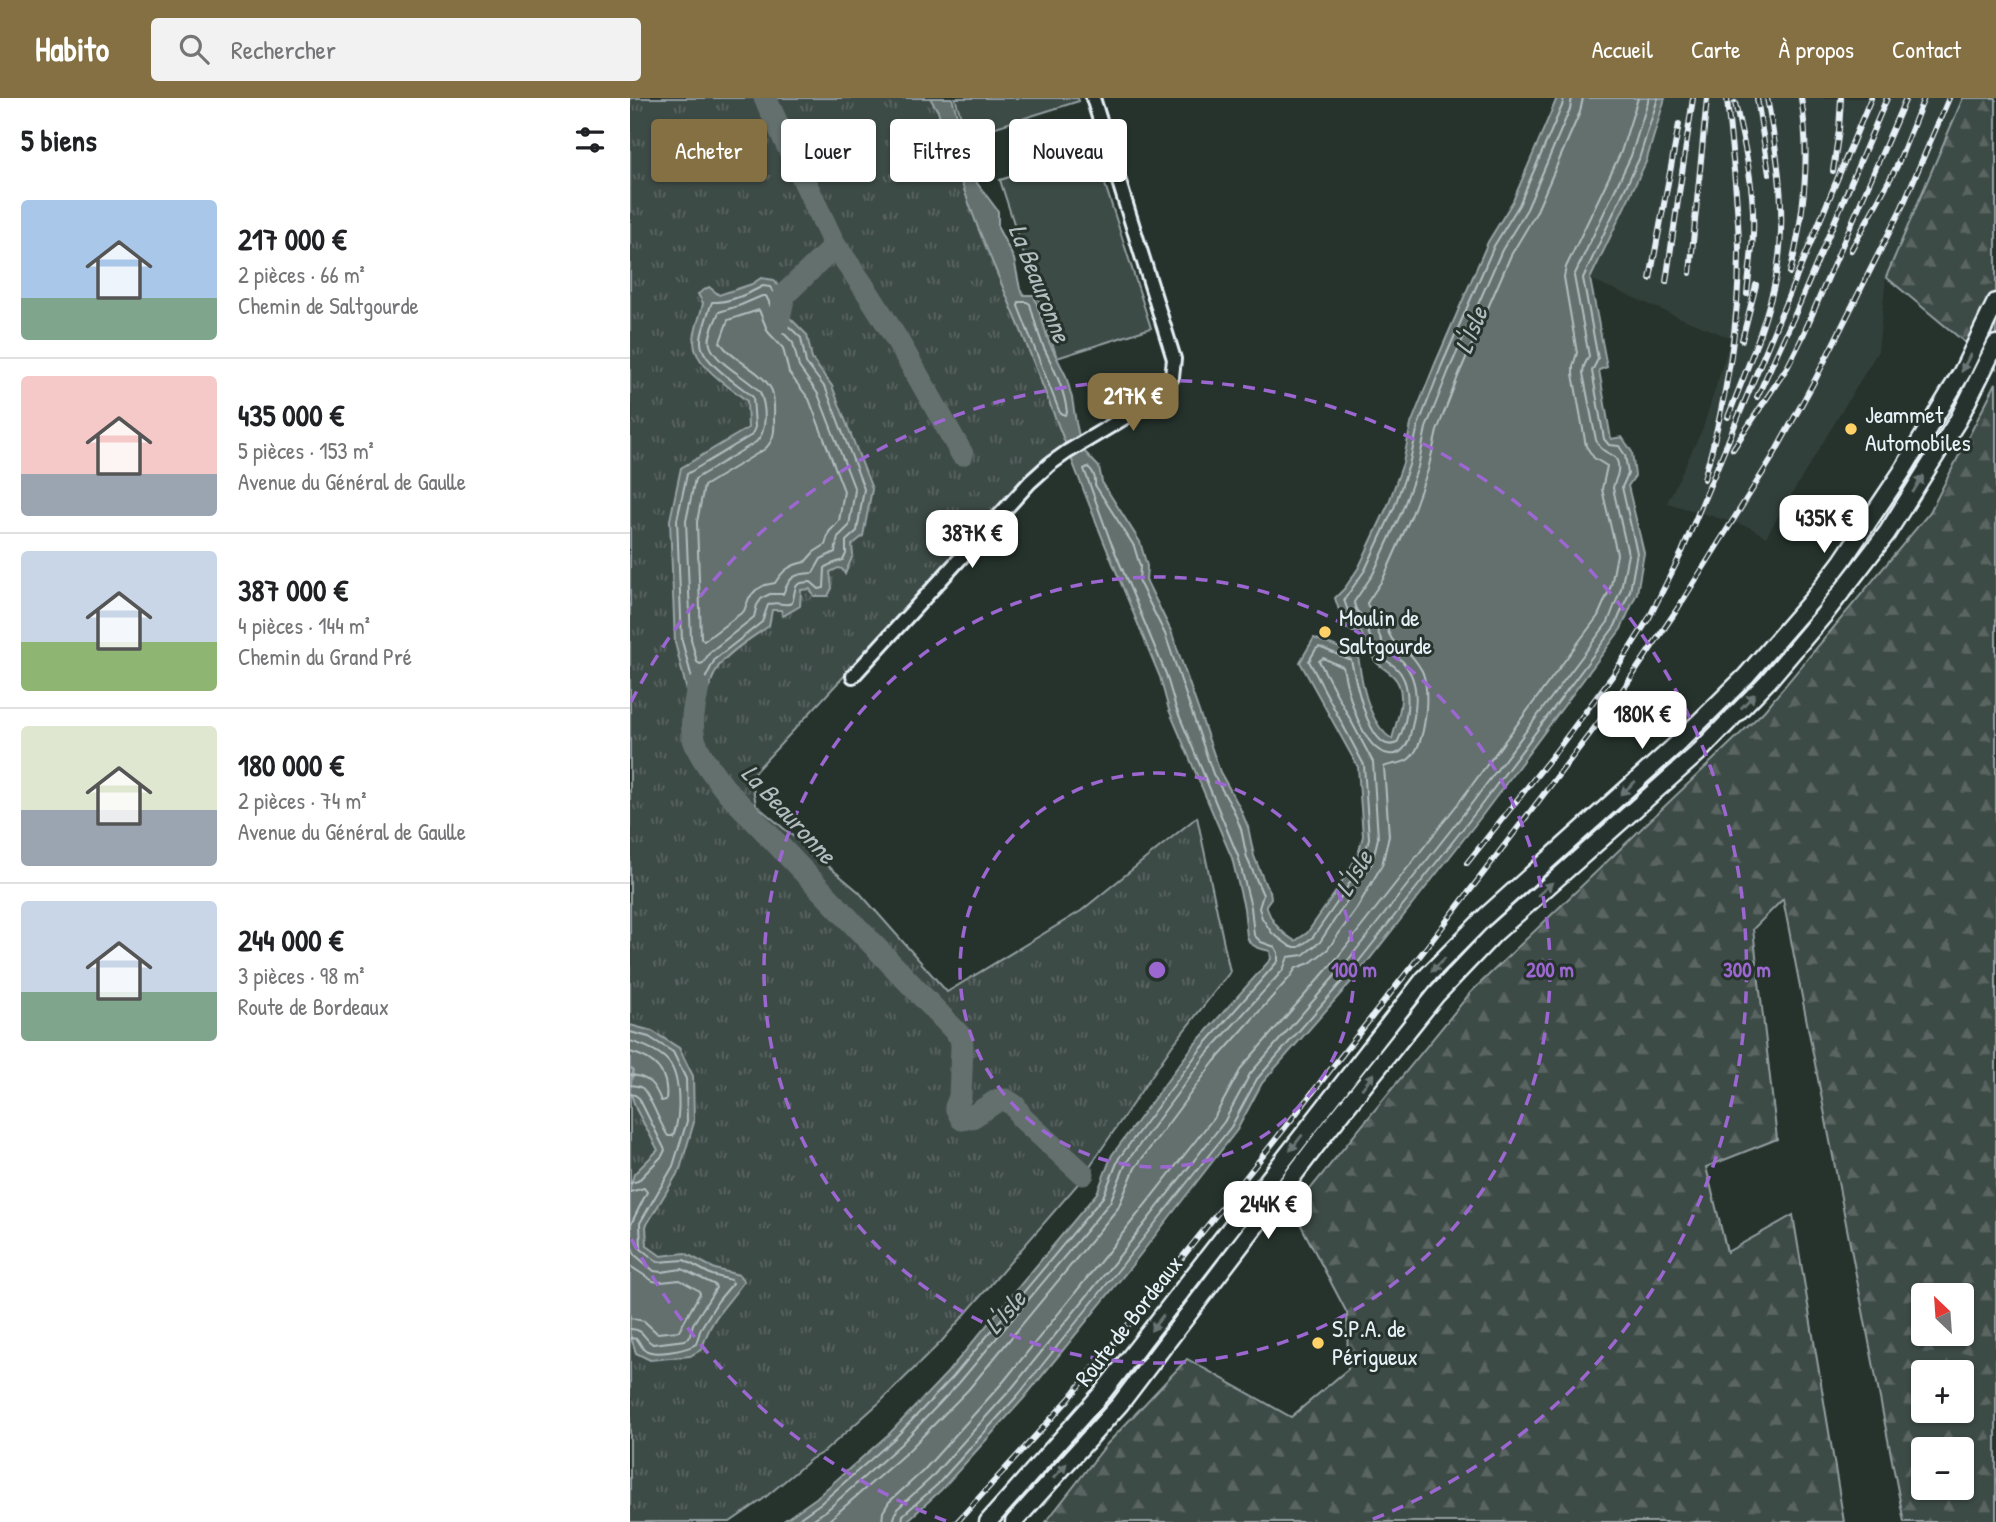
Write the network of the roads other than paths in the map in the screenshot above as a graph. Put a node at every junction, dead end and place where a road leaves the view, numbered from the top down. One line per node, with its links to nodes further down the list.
1 (1093, 98): 4 (street)
2 (1996, 302): 5 (main road, Route de Bordeaux, one-way to 5)
3 (1996, 344): 6 (main road, Route de Bordeaux, one-way to 3)
4 (853, 676)
5 (988, 1522)
6 (1014, 1522)

